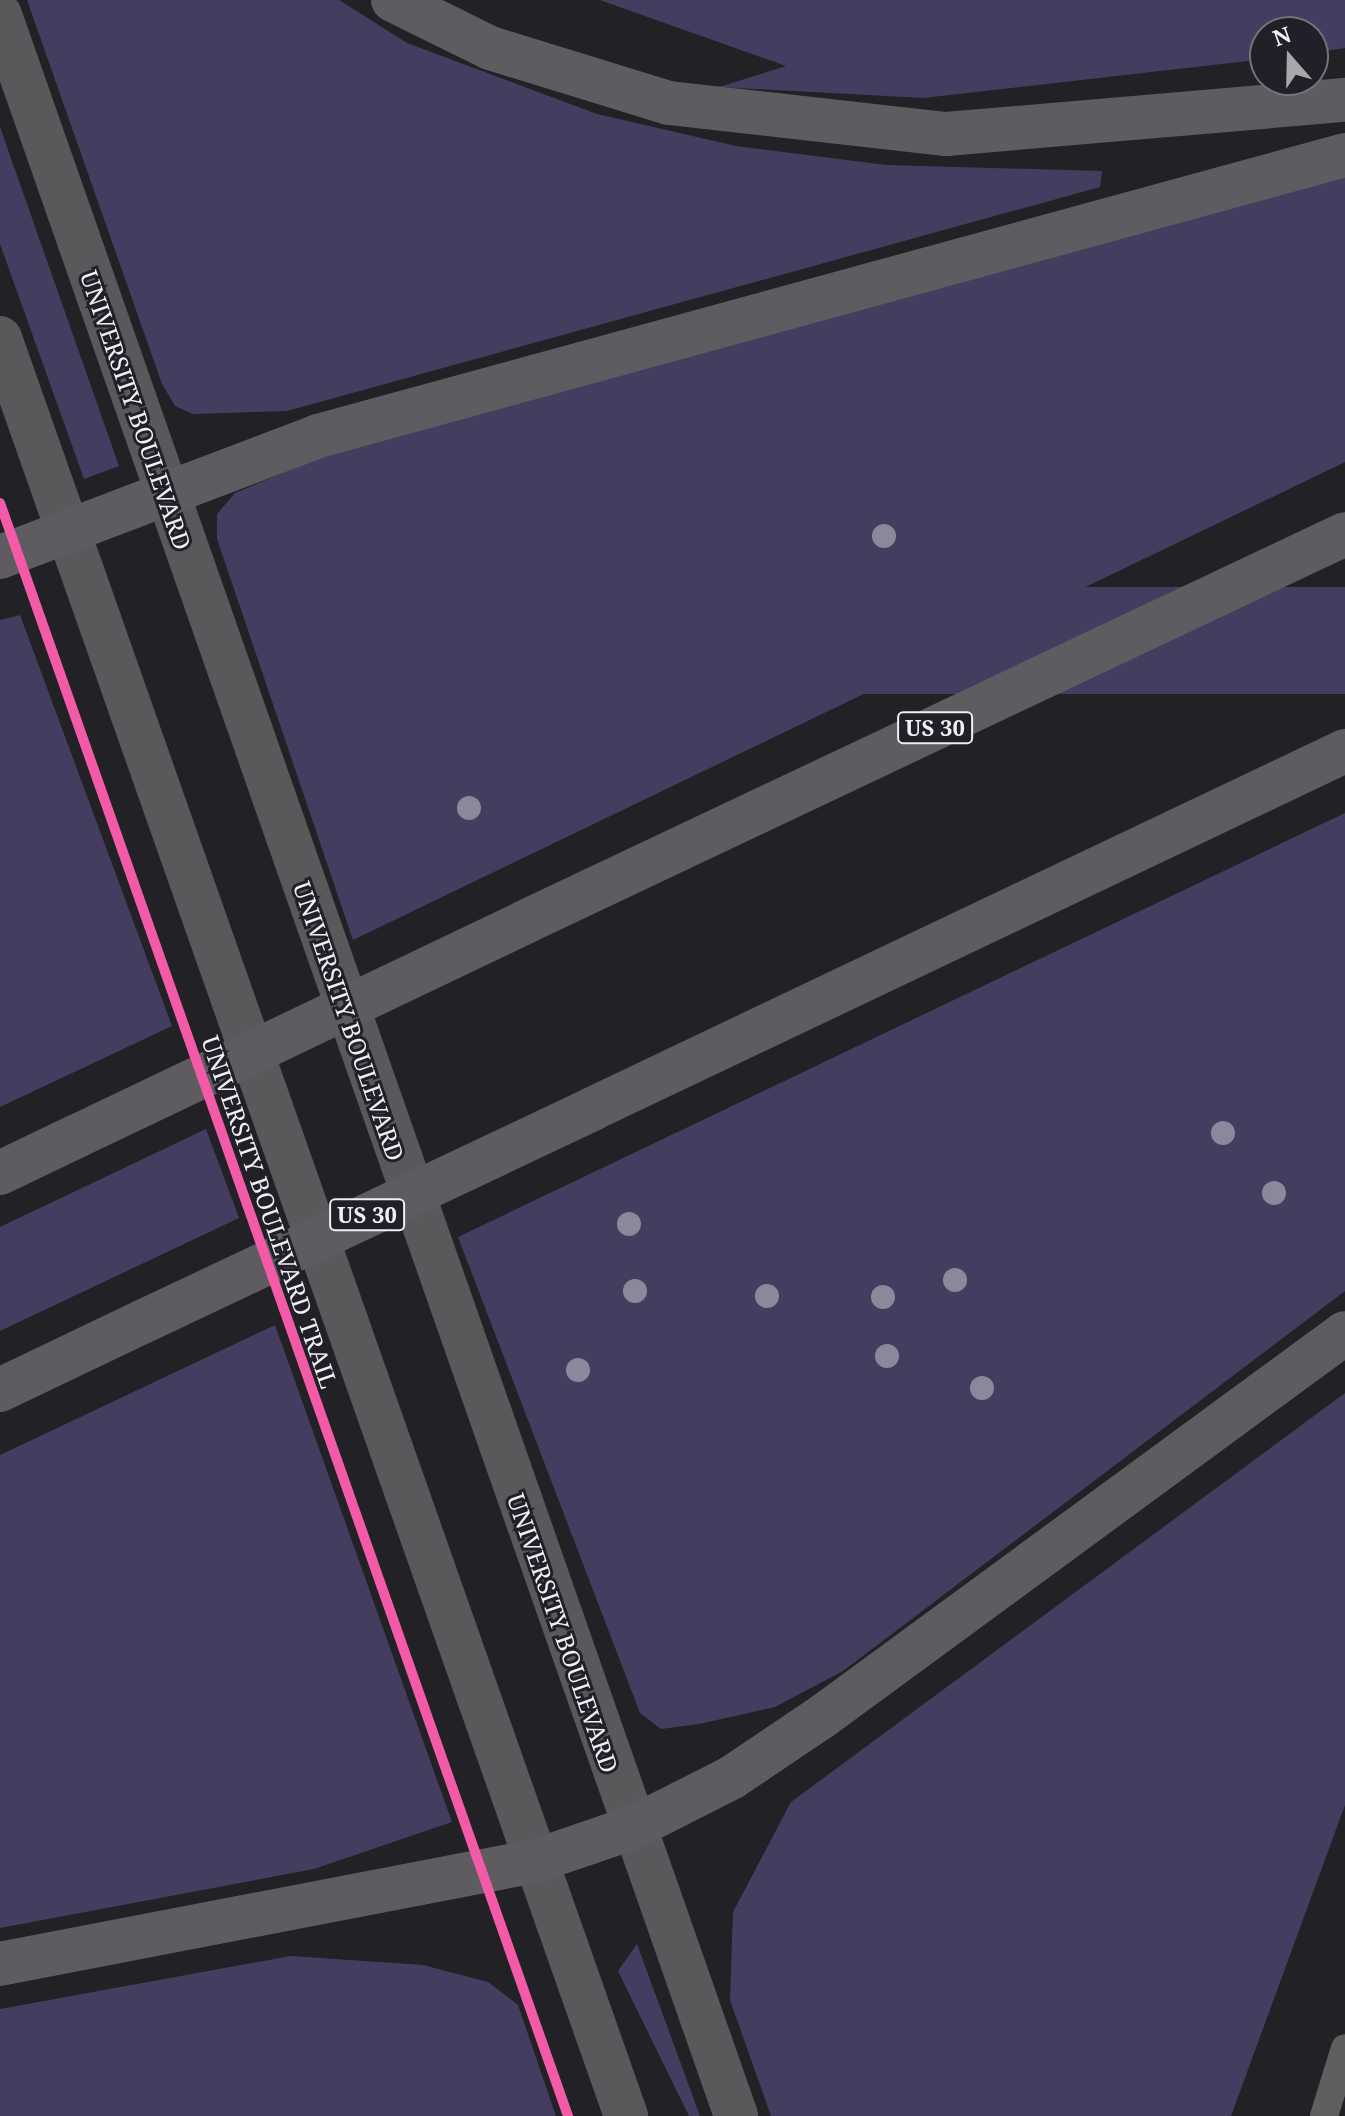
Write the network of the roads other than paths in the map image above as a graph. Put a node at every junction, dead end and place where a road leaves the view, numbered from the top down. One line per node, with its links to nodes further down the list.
1 (393, 0): 3 (highway)
2 (0, 15): 6 (main road, UNIVERSITY BOULEVARD)
3 (1345, 100)
4 (1345, 155): 6 (highway)
5 (0, 338): 7 (main road)
6 (165, 493): 7 (highway); 14 (main road, UNIVERSITY BOULEVARD)
7 (68, 528): 9 (highway); 15 (main road)
8 (1345, 534): 11 (highway, US 30, bridge)
9 (0, 557)
10 (1345, 751): 13 (highway, US 30, bridge)
11 (0, 1173)
12 (1345, 1333): 14 (highway)
13 (0, 1390)
14 (632, 1828): 15 (highway); 19 (main road, UNIVERSITY BOULEVARD)
15 (535, 1861): 16 (highway); 18 (main road)
16 (0, 1964)
17 (1345, 2048): 20 (lane)
18 (626, 2116)
19 (736, 2116)
20 (1324, 2116)

